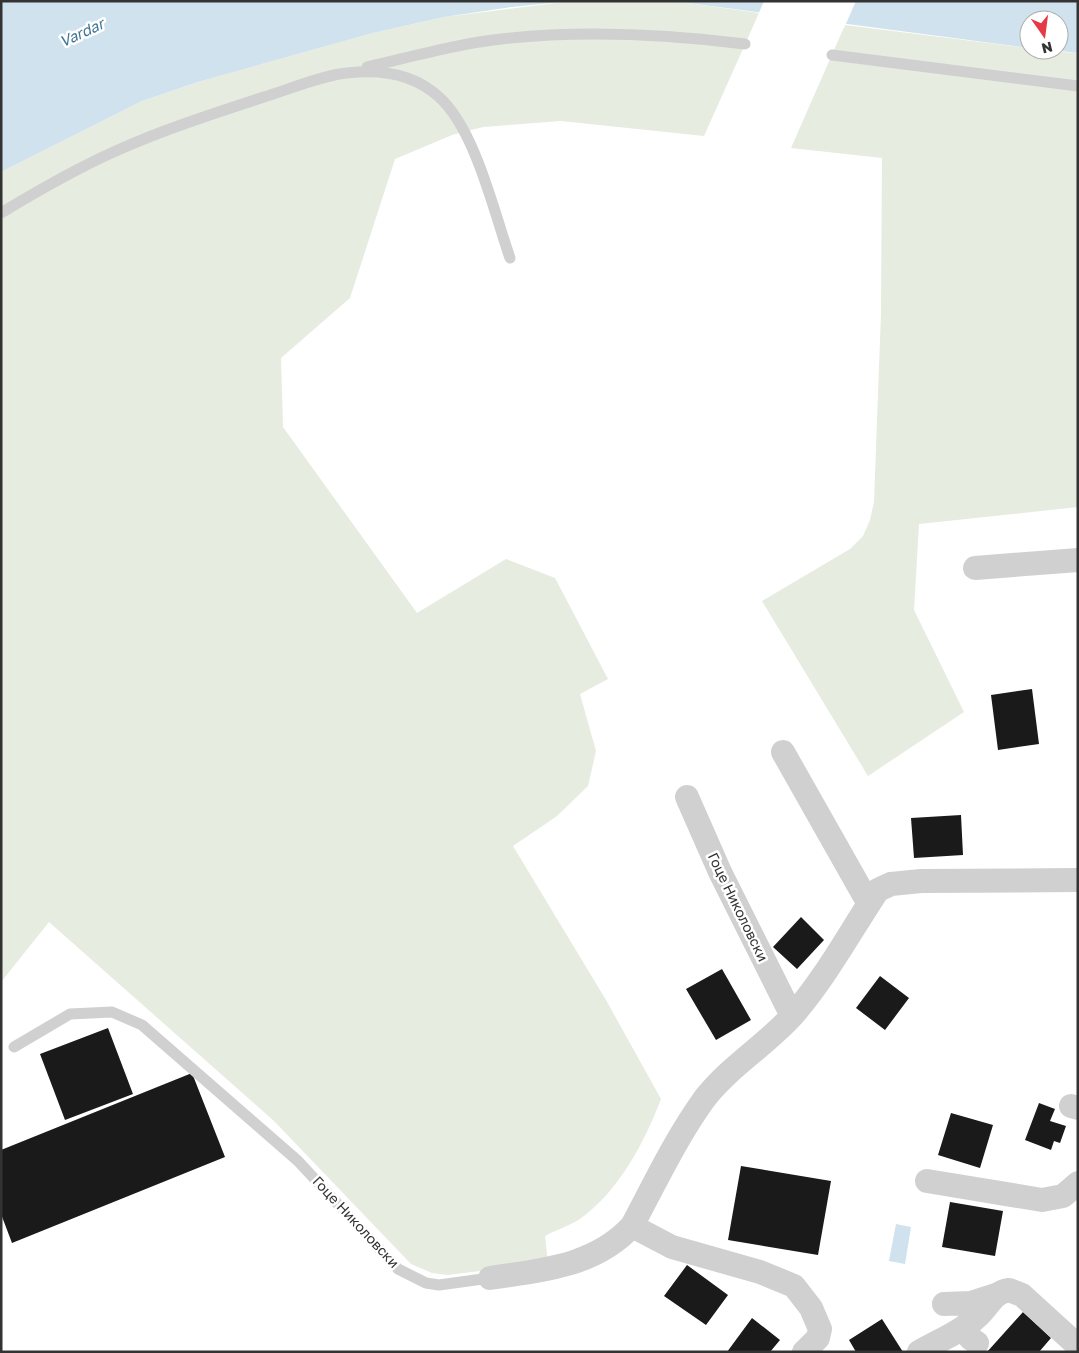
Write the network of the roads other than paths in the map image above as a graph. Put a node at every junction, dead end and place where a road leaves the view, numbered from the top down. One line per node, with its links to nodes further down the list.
1 (745, 44): 3 (lane)
2 (832, 55): 4 (lane)
3 (345, 72): 5 (lane); 6 (lane)
4 (1078, 86)
5 (1, 213)
6 (510, 258)
7 (1078, 560): 8 (street)
8 (976, 568)
9 (783, 752): 12 (street)
10 (687, 796): 13 (street, Гоце Николовски)
11 (1078, 880): 12 (street, Гоце Николовски)
12 (869, 904): 13 (street, Гоце Николовски)
13 (792, 1016): 17 (street, Гоце Николовски)
14 (14, 1047): 18 (lane, Гоце Николовски)
15 (927, 1181): 16 (street)
16 (1078, 1183)
17 (632, 1226): 18 (street, Гоце Николовски); 22 (street)
18 (490, 1278)
19 (998, 1294): 20 (street); 21 (street); 23 (street)
20 (944, 1304)
21 (1078, 1346)
22 (804, 1352)
23 (919, 1352)

